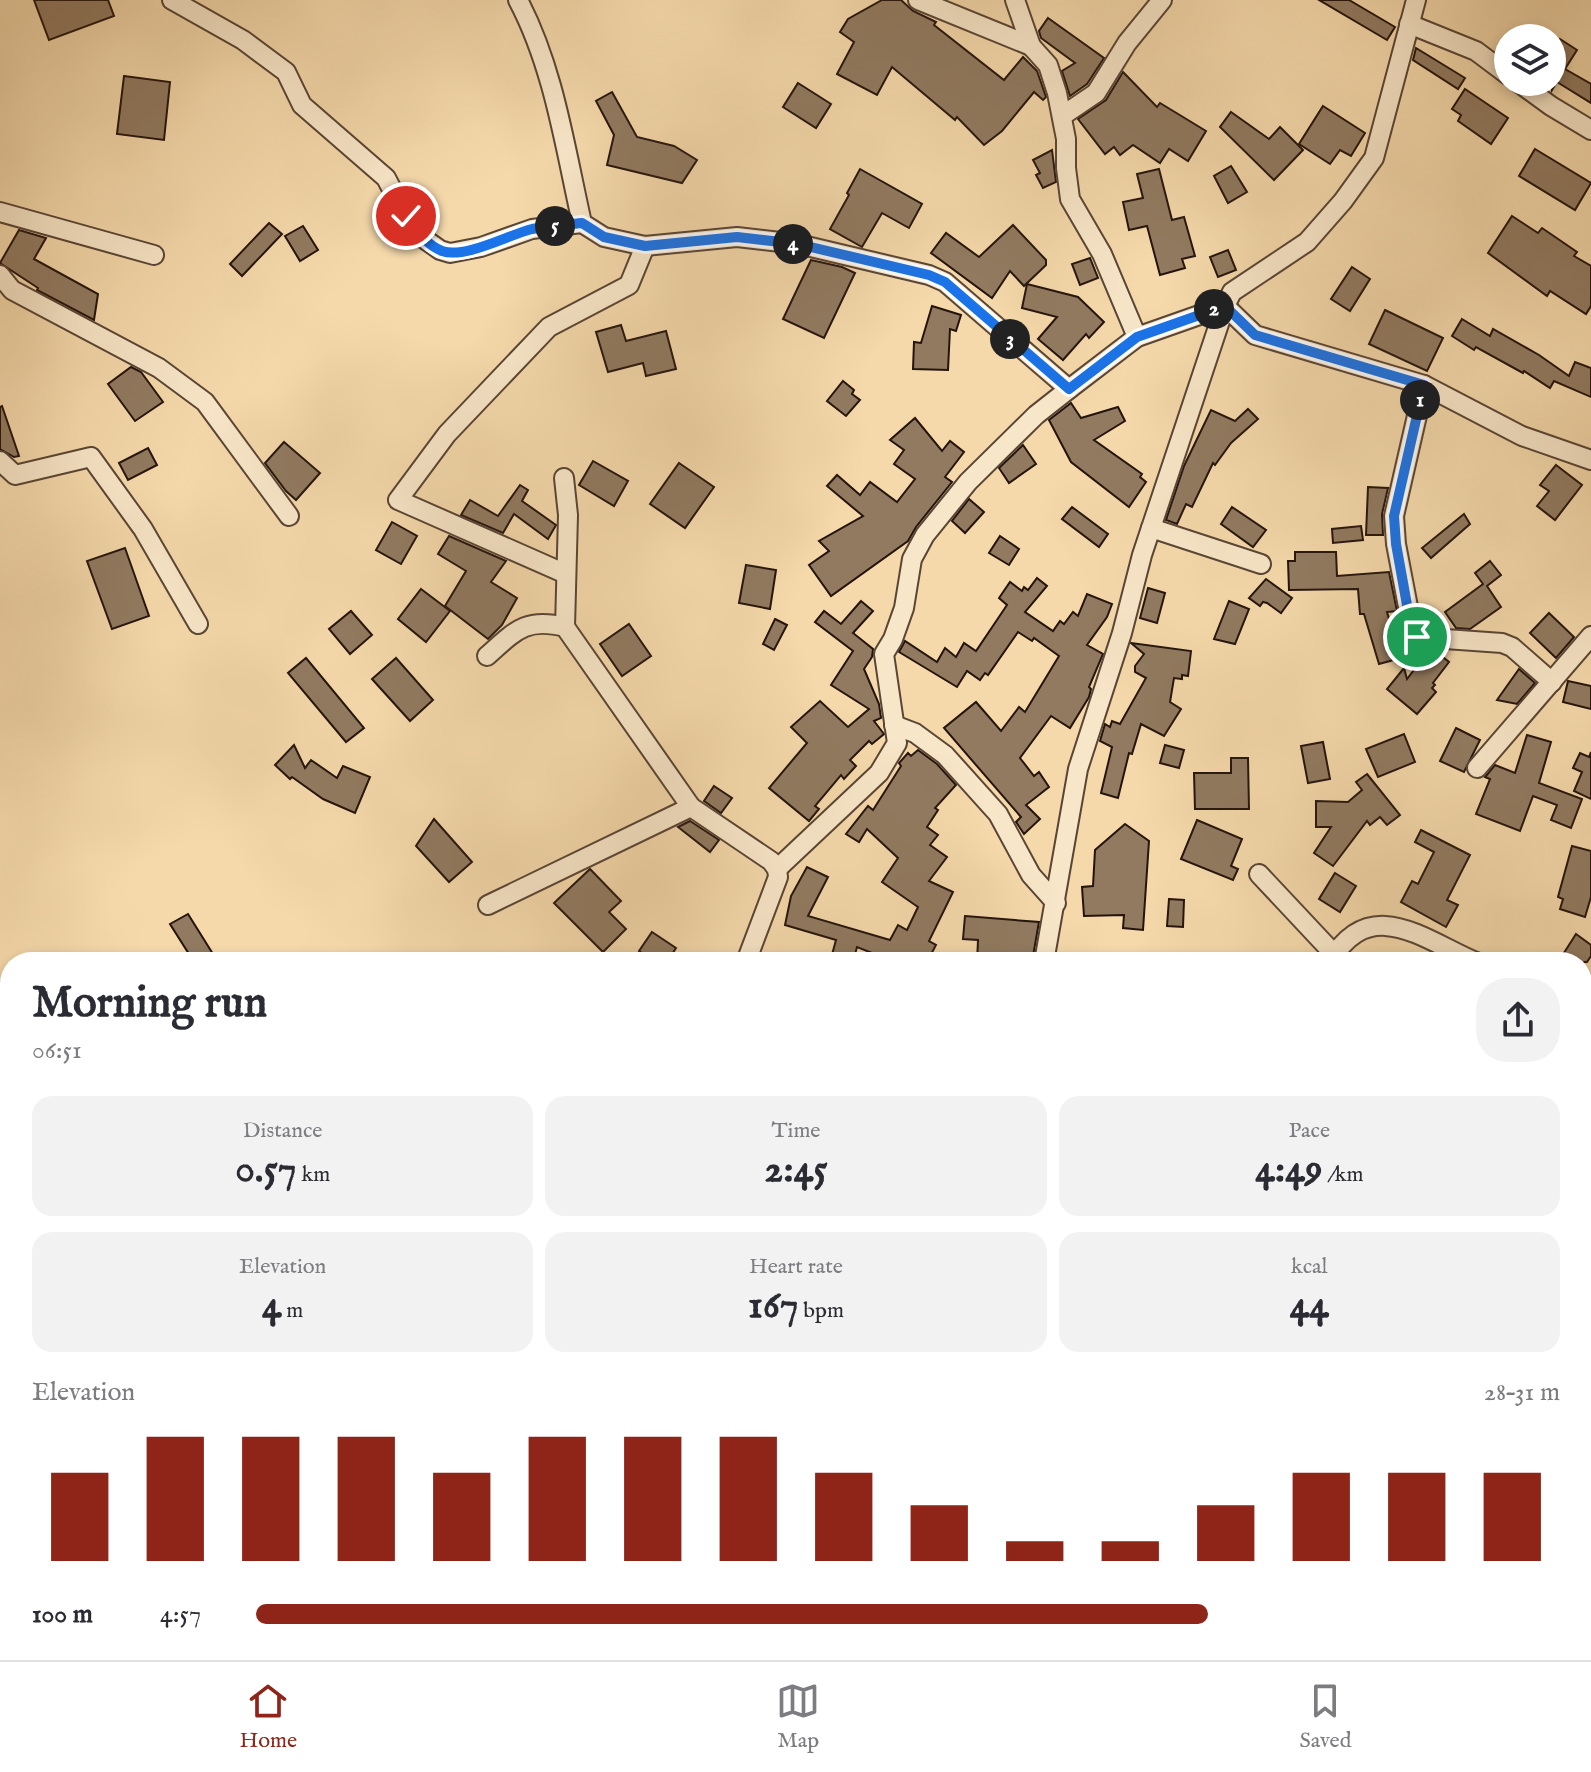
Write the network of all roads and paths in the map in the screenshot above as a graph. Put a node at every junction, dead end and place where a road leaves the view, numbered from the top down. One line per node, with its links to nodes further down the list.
1 (172, 0): 14 (street)
2 (518, 0): 14 (street)
3 (918, 0): 8 (street)
4 (1015, 0): 8 (street)
5 (1162, 0): 11 (street)
6 (1416, 0): 7 (street)
7 (1409, 24): 9 (street); 18 (street)
8 (1031, 46): 11 (street)
9 (1494, 64)
10 (1537, 96): 12 (street)
11 (1062, 116): 19 (street)
12 (1591, 130)
13 (0, 212): 16 (street)
14 (582, 223): 15 (street)
15 (645, 246): 21 (street); 28 (street)
16 (154, 255)
17 (0, 275): 25 (street)
18 (1225, 306): 19 (street); 20 (street); 26 (street)
19 (1137, 337): 21 (street)
20 (1424, 385): 22 (street); 33 (street)
21 (1069, 389): 34 (street)
22 (1591, 460)
23 (0, 461): 29 (street)
24 (564, 478): 28 (street)
25 (289, 516)
26 (1151, 528): 27 (street); 39 (street)
27 (1261, 564)
28 (566, 574): 30 (street)
29 (198, 624)
30 (565, 627): 32 (street); 36 (street)
31 (1591, 636): 33 (street)
32 (487, 656)
33 (1552, 682): 35 (street)
34 (894, 725): 37 (street); 39 (street)
35 (1477, 768)
36 (691, 807): 37 (street); 40 (street)
37 (777, 869): 41 (street)
38 (1259, 874): 43 (street)
39 (1056, 903): 42 (street)
40 (488, 905)
41 (750, 952)
42 (1046, 952)
43 (1327, 952)
44 (1338, 952): 45 (street)
45 (1455, 952)

